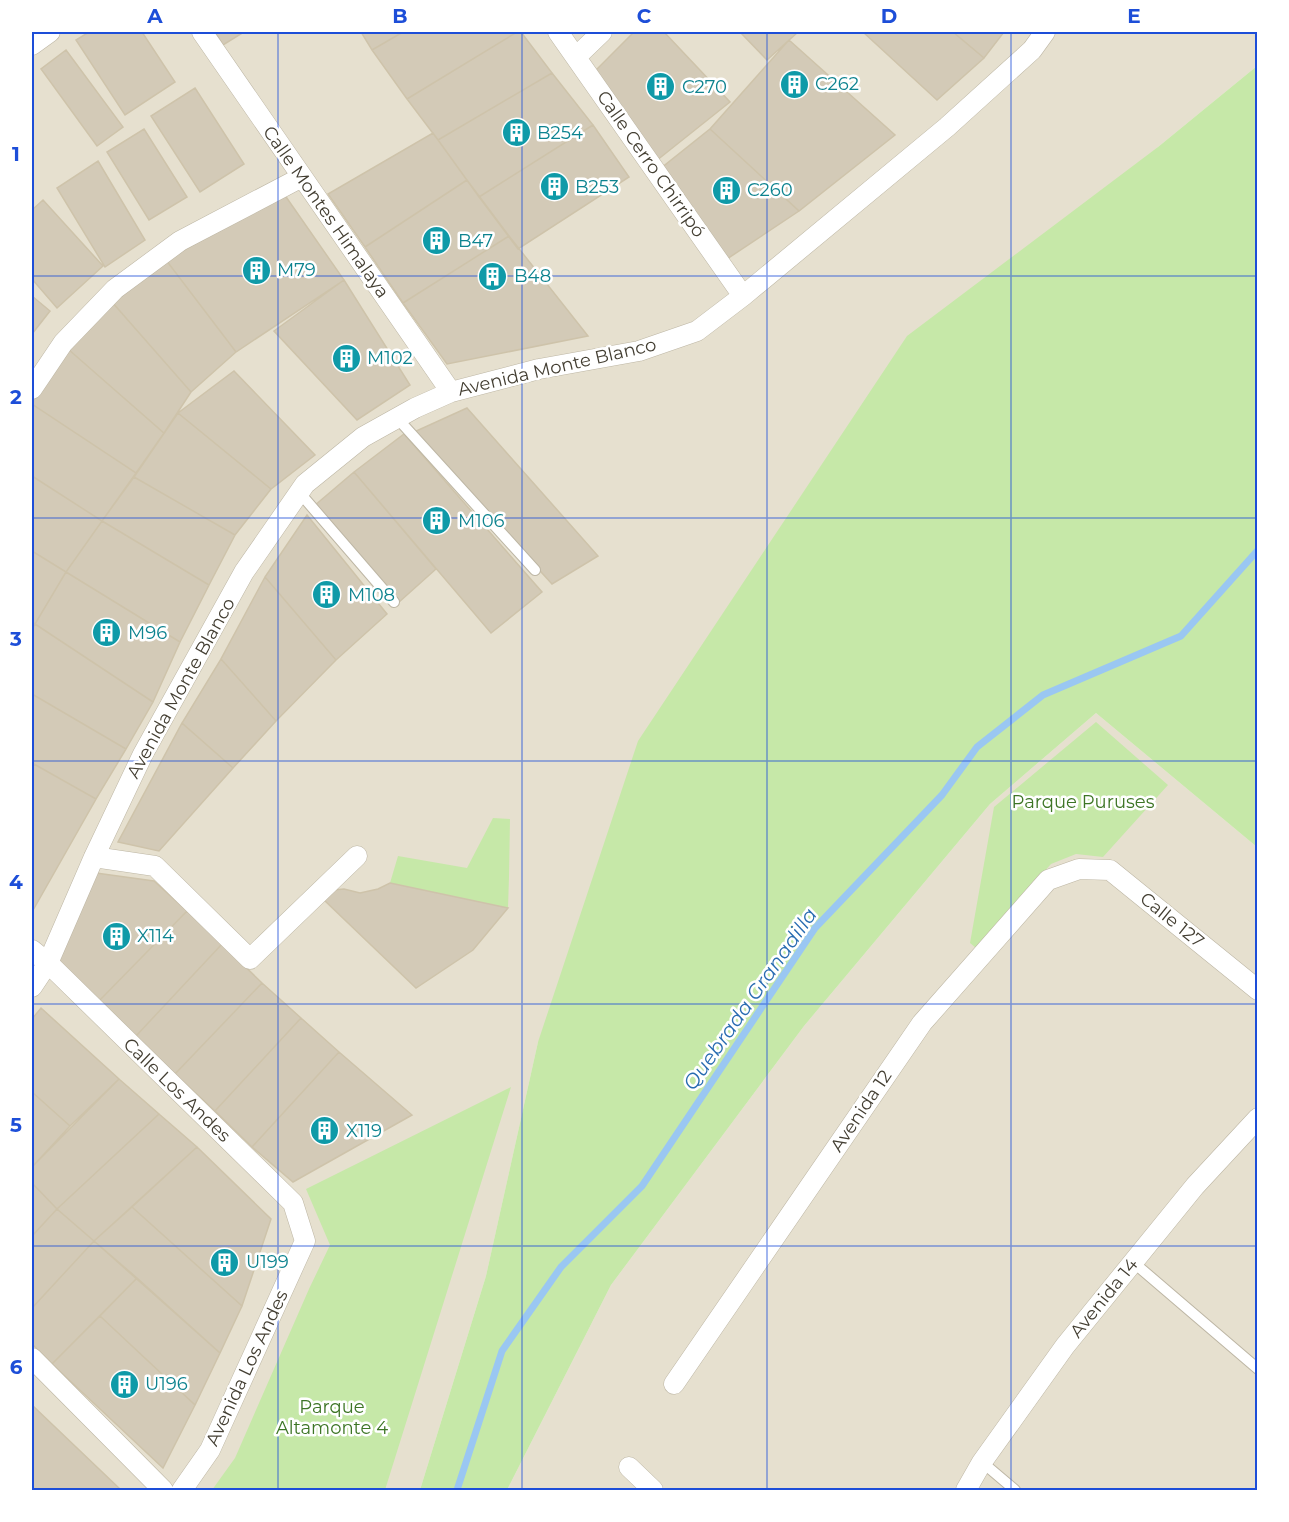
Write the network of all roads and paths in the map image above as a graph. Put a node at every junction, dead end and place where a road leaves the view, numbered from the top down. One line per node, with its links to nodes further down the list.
1 (50, 32): 6 (street)
2 (202, 32): 8 (street, Calle Montes Himalaya)
3 (558, 32): 7 (street, Calle Cerro Chirripó)
4 (602, 32): 7 (street)
5 (1045, 32): 9 (street, Avenida Monte Blanco)
6 (32, 45)
7 (576, 57): 9 (street, Calle Cerro Chirripó)
8 (302, 177): 10 (street); 11 (street, Calle Montes Himalaya)
9 (743, 296): 11 (street, Avenida Monte Blanco)
10 (32, 389)
11 (451, 392): 12 (street, Avenida Monte Blanco)
12 (397, 418): 13 (street, Avenida Monte Blanco); 14 (lane)
13 (299, 492): 15 (lane); 17 (street, Avenida Monte Blanco)
14 (535, 570)
15 (394, 602)
16 (357, 856): 17 (street)
17 (94, 857): 20 (street, Avenida Monte Blanco)
18 (1079, 869): 22 (street, Calle 127); 28 (street, Avenida 12)
19 (32, 950): 20 (street, Calle Los Andes)
20 (48, 963): 21 (street, Avenida Monte Blanco); 24 (street, Calle Los Andes)
21 (32, 987)
22 (1257, 990)
23 (1257, 1118): 25 (street, Avenida 14)
24 (305, 1241): 31 (street, Avenida Los Andes)
25 (1133, 1262): 27 (lane); 29 (street, Avenida 14)
26 (32, 1358): 30 (street)
27 (1257, 1369)
28 (674, 1384)
29 (982, 1462): 34 (street, Avenida 14); 35 (lane)
30 (163, 1491)
31 (182, 1491)
32 (637, 1491): 33 (street)
33 (653, 1491)
34 (966, 1491)
35 (1015, 1491)

